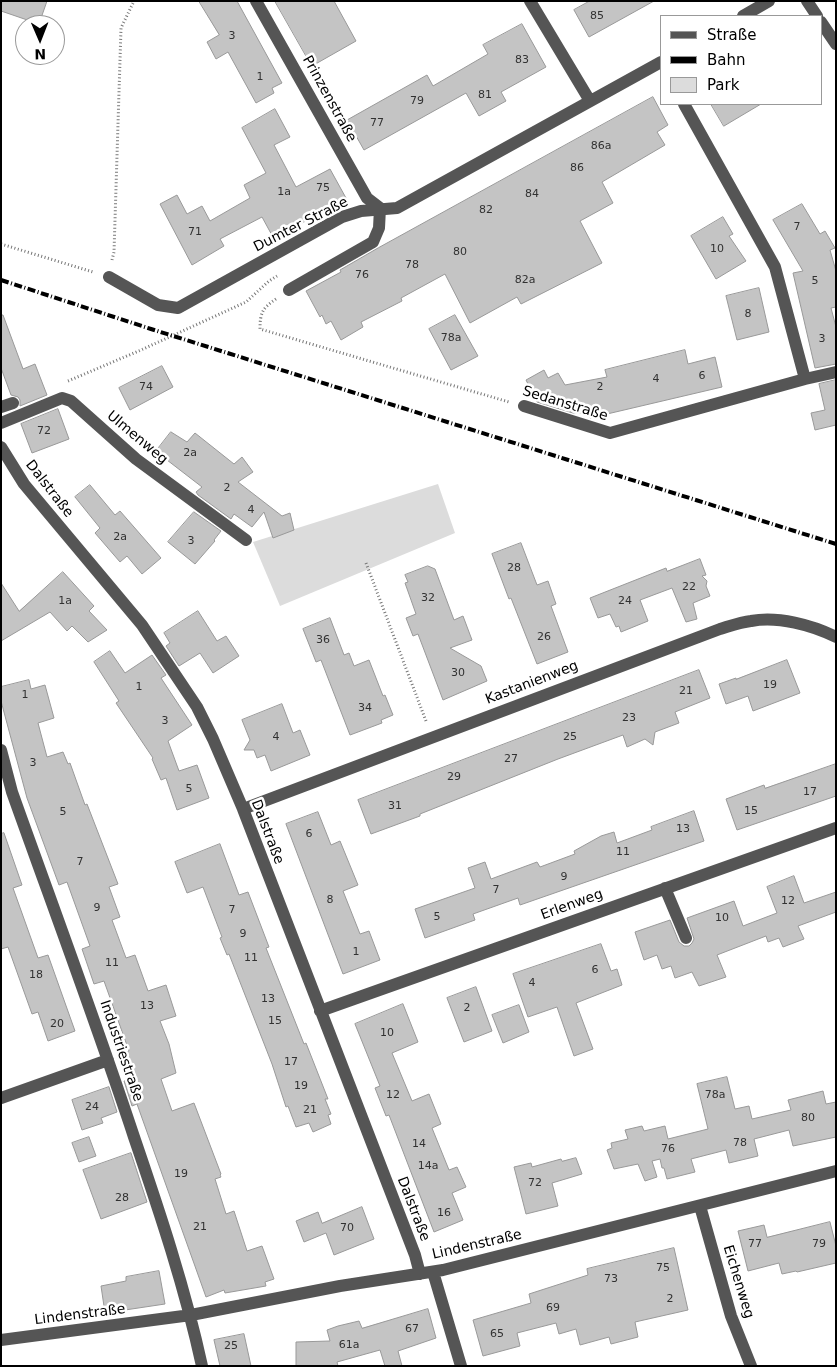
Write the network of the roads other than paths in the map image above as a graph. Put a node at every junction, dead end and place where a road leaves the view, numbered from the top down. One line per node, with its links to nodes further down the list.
1 (256, 1): 12 (street, Prinzenstraße)
2 (530, 1): 10 (street)
3 (768, 1): 5 (street)
4 (807, 1): 6 (street)
5 (745, 15)
6 (816, 15)
7 (822, 23): 8 (street)
8 (836, 44)
9 (660, 63): 10 (street, Dumter Straße)
10 (590, 101): 12 (street, Dumter Straße)
11 (685, 105): 16 (street)
12 (380, 208): 13 (street, Dumter Straße); 14 (street)
13 (109, 277)
14 (289, 290)
15 (836, 372): 16 (street, Sedanstraße)
16 (805, 379): 18 (street, Sedanstraße)
17 (14, 403): 19 (street)
18 (524, 406)
19 (1, 407)
20 (1, 423): 22 (street, Ulmenweg)
21 (1, 447): 25 (street, Dalstraße)
22 (246, 540)
23 (836, 637): 25 (street, Kastanienweg)
24 (1, 750): 30 (street, Industriestraße)
25 (243, 809): 29 (street, Dalstraße)
26 (836, 828): 27 (street, Erlenweg)
27 (665, 888): 28 (street); 29 (street, Erlenweg)
28 (686, 938)
29 (320, 1011): 35 (street, Dalstraße)
30 (108, 1060): 31 (street); 36 (street, Industriestraße)
31 (1, 1098)
32 (836, 1171): 33 (street, Lindenstraße)
33 (700, 1206): 34 (street, Lindenstraße); 40 (street, Eichenweg)
34 (433, 1272): 35 (street, Lindenstraße); 39 (street)
35 (420, 1274): 36 (street, Lindenstraße)
36 (191, 1315): 37 (street, Lindenstraße); 38 (street, Industriestraße)
37 (1, 1340)
38 (202, 1366)
39 (460, 1366)
40 (751, 1366)

